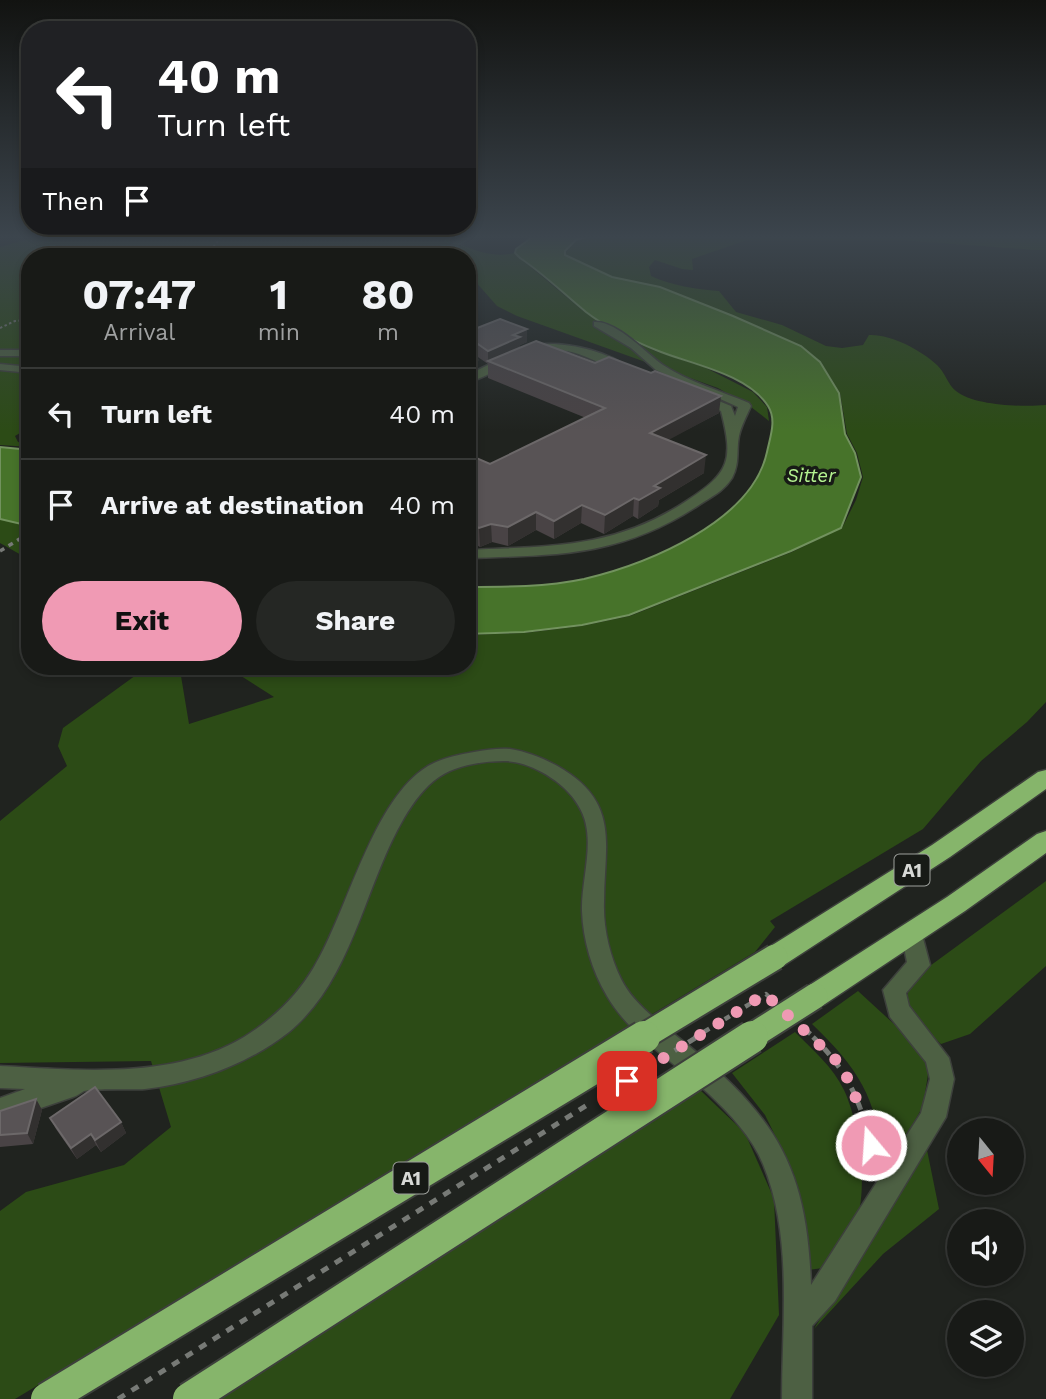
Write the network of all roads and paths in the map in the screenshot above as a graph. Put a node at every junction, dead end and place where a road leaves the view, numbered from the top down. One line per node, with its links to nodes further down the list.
1 (21, 321): 3 (path)
2 (597, 324): 9 (street)
3 (0, 328)
4 (21, 353): 5 (street)
5 (0, 354)
6 (0, 367): 7 (street)
7 (21, 369)
8 (476, 376): 9 (street)
9 (734, 434): 12 (street)
10 (21, 538): 11 (path)
11 (0, 551)
12 (476, 553)
13 (1046, 778): 25 (highway, A1, bridge)
14 (1046, 840): 15 (highway, A1)
15 (912, 933): 17 (highway, A1); 24 (street)
16 (775, 1003): 18 (path, bridge)
17 (805, 1009): 23 (path); 27 (highway, A1, bridge)
18 (660, 1060)
19 (0, 1077): 20 (street)
20 (100, 1082): 22 (street); 24 (street)
21 (601, 1097): 26 (path, bridge)
22 (0, 1110)
23 (873, 1171)
24 (796, 1322): 28 (street)
25 (47, 1399)
26 (118, 1399)
27 (189, 1399)
28 (797, 1399)

